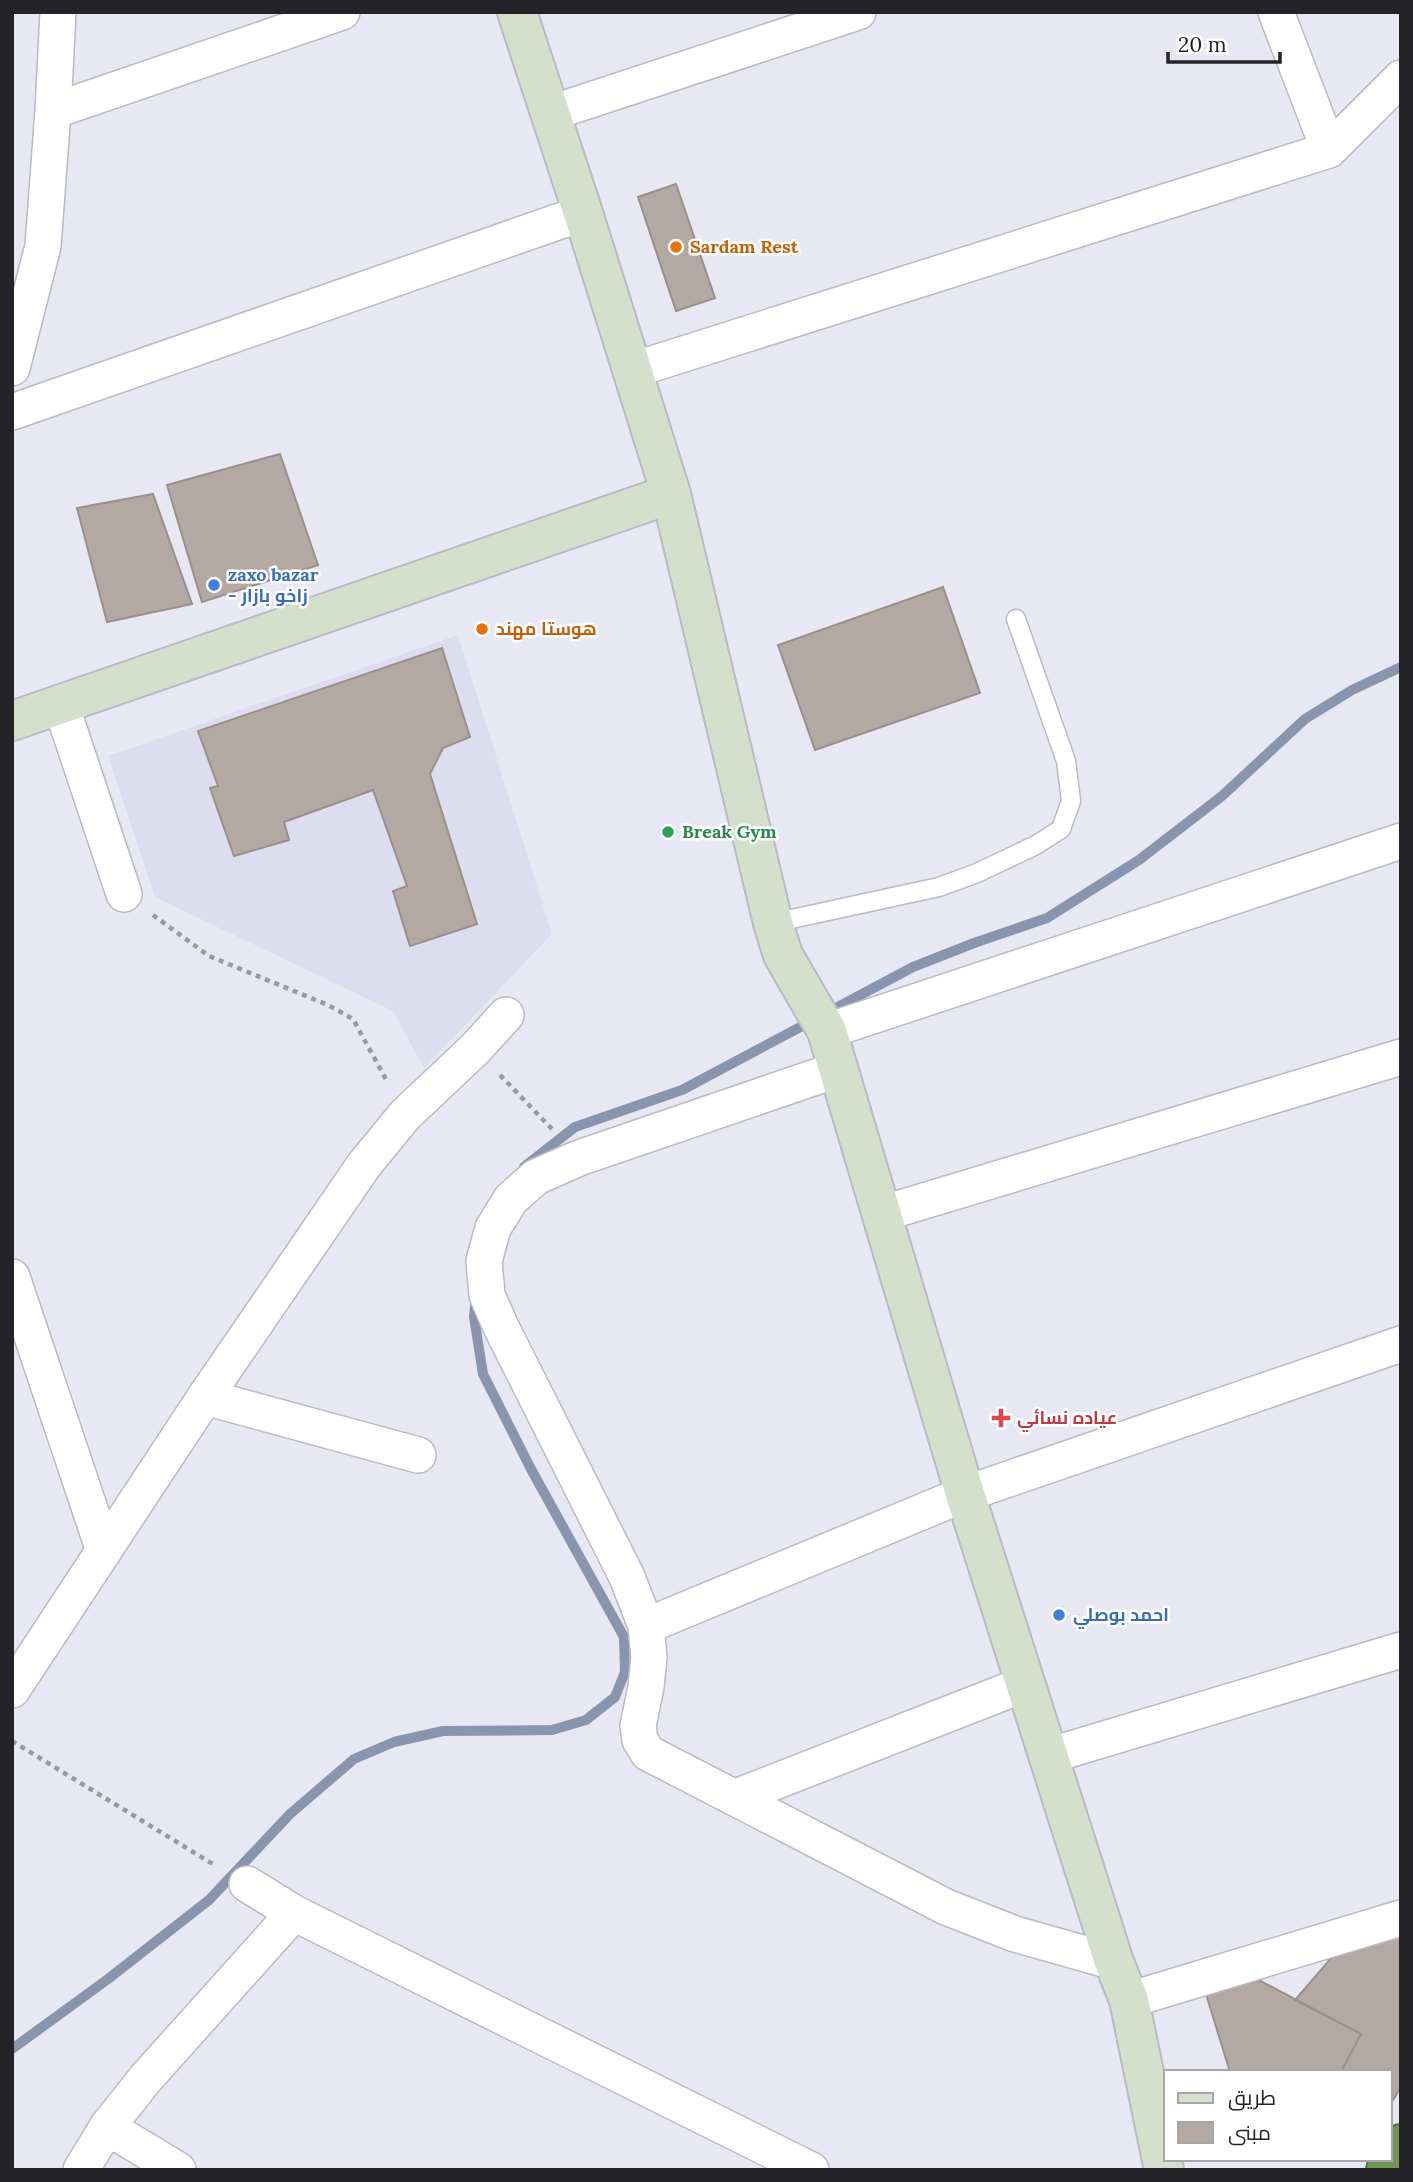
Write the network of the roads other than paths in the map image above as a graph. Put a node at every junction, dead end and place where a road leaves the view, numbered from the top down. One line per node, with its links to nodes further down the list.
1 (58, 12): 7 (street)
2 (342, 12): 7 (street)
3 (517, 12): 8 (main road)
4 (858, 12): 8 (street)
5 (1276, 12): 9 (street)
6 (1401, 78): 9 (street)
7 (53, 111): 11 (street)
8 (551, 113): 10 (main road)
9 (1329, 150): 12 (street)
10 (583, 213): 12 (main road); 13 (street)
11 (12, 368)
12 (633, 370): 14 (main road)
13 (12, 412)
14 (671, 494): 16 (main road); 20 (main road)
15 (1016, 619): 20 (lane)
16 (61, 705): 17 (main road); 19 (street)
17 (12, 721)
18 (1401, 841): 22 (street)
19 (124, 894)
20 (778, 939): 22 (main road)
21 (506, 1016): 28 (street)
22 (827, 1031): 24 (main road)
23 (1401, 1057): 25 (street)
24 (839, 1069): 25 (main road); 32 (street)
25 (881, 1214): 30 (main road)
26 (12, 1277): 31 (street)
27 (1401, 1344): 30 (street)
28 (205, 1396): 29 (street); 31 (street)
29 (418, 1455)
30 (965, 1494): 32 (street); 34 (main road)
31 (104, 1551): 35 (street)
32 (646, 1626): 37 (street)
33 (1401, 1650): 36 (street)
34 (1025, 1684): 36 (main road); 37 (street)
35 (12, 1690)
36 (1048, 1756): 41 (main road)
37 (736, 1797): 41 (street)
38 (247, 1884): 39 (street)
39 (294, 1913): 43 (street); 49 (street)
40 (1401, 1918): 42 (street)
41 (1114, 1962): 42 (main road)
42 (1129, 2000): 46 (main road)
43 (107, 2127): 47 (street); 48 (street)
44 (1401, 2144): 45 (highway)
45 (1392, 2160)
46 (1164, 2169)
47 (82, 2170)
48 (178, 2170)
49 (811, 2170)

